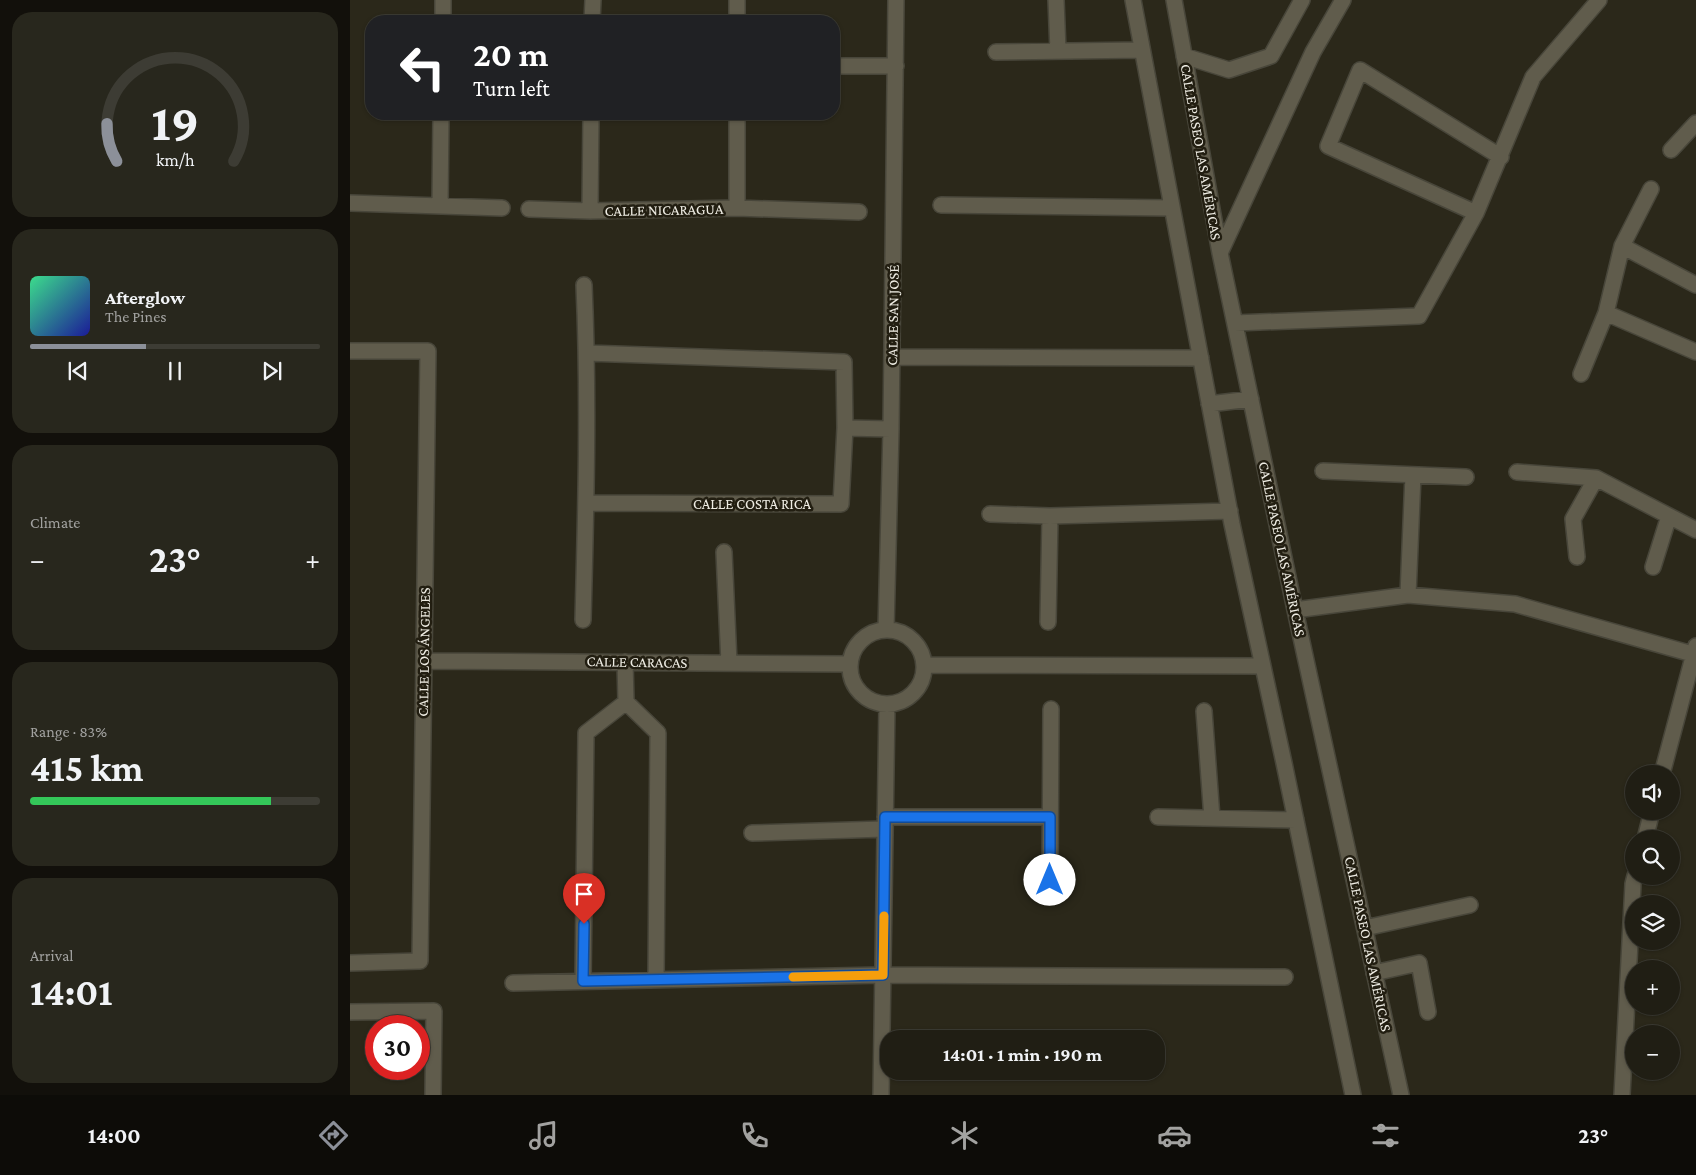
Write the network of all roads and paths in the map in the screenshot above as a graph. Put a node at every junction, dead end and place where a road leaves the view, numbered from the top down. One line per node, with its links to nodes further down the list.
1 (444, 0): 11 (street)
2 (593, 0): 12 (street)
3 (737, 0): 13 (street)
4 (896, 0): 19 (street, CALLE SAN JOSÉ)
5 (1056, 0): 15 (street)
6 (1133, 0): 14 (street)
7 (1174, 0): 17 (street, CALLE PASEO LAS AMÉRICAS)
8 (1302, 0): 17 (street)
9 (1343, 0): 38 (street)
10 (1599, 0): 25 (street)
11 (443, 15)
12 (592, 15)
13 (737, 15)
14 (1142, 50): 15 (street); 32 (street)
15 (1058, 51): 16 (street)
16 (996, 52)
17 (1184, 56): 38 (street, CALLE PASEO LAS AMÉRICAS)
18 (840, 66): 19 (street)
19 (896, 66): 46 (street, CALLE SAN JOSÉ)
20 (442, 120): 29 (street)
21 (591, 120): 34 (street, CALLE NICARAGUA)
22 (737, 120): 31 (street, CALLE NICARAGUA)
23 (1696, 123): 24 (street)
24 (1672, 150)
25 (1501, 157): 36 (street); 36 (street)
26 (1652, 189): 37 (street)
27 (350, 203): 29 (street)
28 (941, 205): 32 (street)
29 (440, 206): 30 (street)
30 (502, 208)
31 (737, 208): 34 (street, CALLE NICARAGUA); 35 (street, CALLE NICARAGUA)
32 (1172, 208): 47 (street)
33 (529, 209): 34 (street, CALLE NICARAGUA)
34 (590, 211)
35 (859, 212)
36 (1476, 213): 42 (street)
37 (1622, 246): 40 (street); 41 (street)
38 (1220, 253): 42 (street, CALLE PASEO LAS AMÉRICAS)
39 (584, 285): 45 (street)
40 (1696, 285)
41 (1606, 313): 44 (street); 48 (street)
42 (1235, 323): 49 (street, CALLE PASEO LAS AMÉRICAS)
43 (350, 352): 73 (street, CALLE LOS ÁNGELES)
44 (1696, 352)
45 (587, 353): 51 (street, CALLE COSTA RICA); 58 (street)
46 (892, 357): 47 (street); 52 (street, CALLE SAN JOSÉ)
47 (1200, 358): 50 (street)
48 (1581, 374)
49 (1250, 399): 50 (street); 68 (street, CALLE PASEO LAS AMÉRICAS)
50 (1209, 404): 59 (street)
51 (845, 428): 52 (street); 58 (street, CALLE COSTA RICA)
52 (891, 429): 71 (street, CALLE SAN JOSÉ)
53 (1323, 471): 55 (street)
54 (1517, 472): 57 (street)
55 (1413, 475): 56 (street); 67 (street)
56 (1466, 477)
57 (1596, 478): 62 (street); 65 (street)
58 (586, 503): 69 (street)
59 (1230, 511): 61 (street); 78 (street)
60 (990, 514): 61 (street)
61 (1050, 516): 70 (street)
62 (1669, 516): 63 (street); 66 (street)
63 (1696, 530)
64 (724, 552): 75 (street)
65 (1577, 557)
66 (1653, 567)
67 (1408, 595): 68 (street); 72 (street)
68 (1295, 610): 93 (street, CALLE PASEO LAS AMÉRICAS)
69 (583, 620)
70 (1048, 622)
71 (886, 630): 76 (street); 77 (street)
72 (1695, 652): 83 (street)
73 (424, 661): 74 (street, CALLE CARACAS); 94 (street, CALLE LOS ÁNGELES)
74 (625, 662): 75 (street, CALLE CARACAS); 79 (street)
75 (730, 663): 76 (street, CALLE CARACAS)
76 (850, 664): 80 (street)
77 (924, 665): 78 (street); 80 (street)
78 (1263, 666): 87 (street)
79 (626, 702): 98 (street); 99 (street)
80 (887, 704): 88 (street)
81 (1051, 709): 84 (street)
82 (1204, 711): 86 (street)
83 (1664, 765)
84 (1050, 817): 88 (street); 90 (street)
85 (1158, 817): 86 (street)
86 (1212, 818): 87 (street)
87 (1296, 820): 105 (street)
88 (885, 823): 89 (street); 96 (street)
89 (752, 833)
90 (1050, 880)
91 (1633, 885): 107 (street)
92 (1470, 905): 93 (street)
93 (1365, 928): 95 (street, CALLE PASEO LAS AMÉRICAS)
94 (350, 963)
95 (1374, 973): 102 (street); 106 (street, CALLE PASEO LAS AMÉRICAS)
96 (883, 975): 97 (street); 98 (street); 104 (street)
97 (1284, 977)
98 (656, 980): 99 (street)
99 (583, 981): 100 (street)
100 (513, 983)
101 (350, 1012): 103 (street)
102 (1428, 1012)
103 (433, 1095)
104 (881, 1095)
105 (1352, 1095)
106 (1401, 1095)
107 (1622, 1095)

